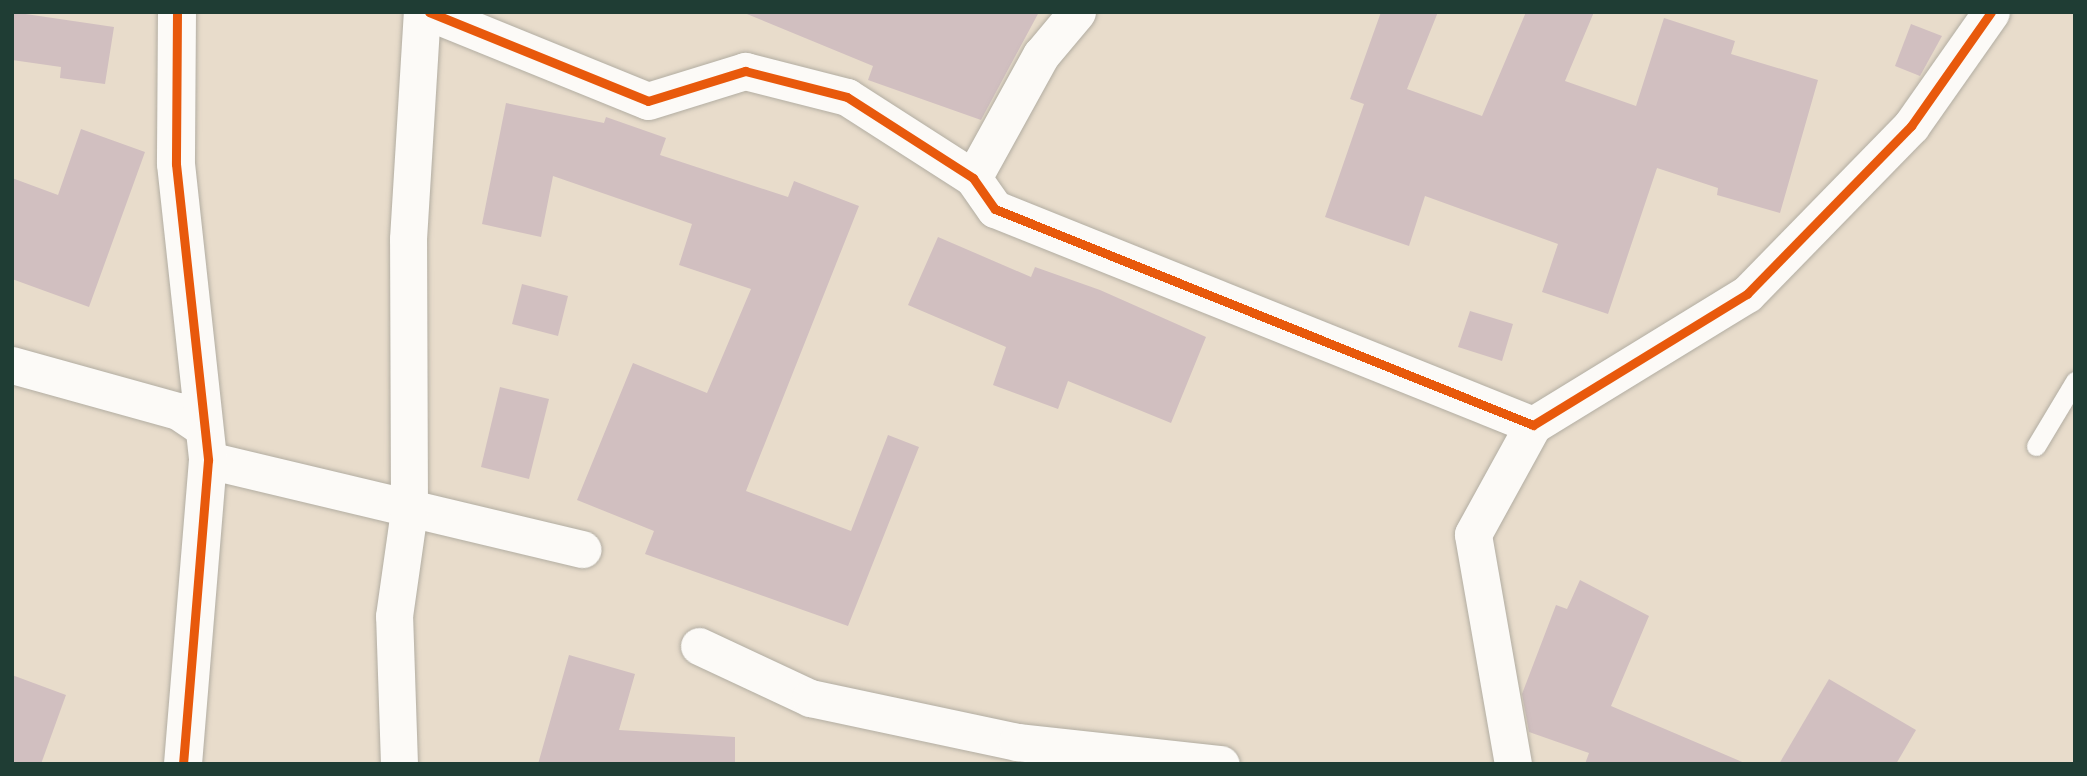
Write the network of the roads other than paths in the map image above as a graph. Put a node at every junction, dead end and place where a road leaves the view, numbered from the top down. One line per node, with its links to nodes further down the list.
1 (177, 12): 10 (street)
2 (422, 12): 12 (street)
3 (429, 12): 6 (street)
4 (1077, 12): 6 (street)
5 (1991, 12): 9 (street)
6 (973, 178): 9 (street)
7 (12, 365): 10 (street)
8 (2075, 381): 11 (lane)
9 (1533, 425): 18 (street)
10 (204, 442): 12 (street); 15 (street)
11 (2036, 446)
12 (410, 510): 13 (street); 16 (street)
13 (583, 549)
14 (699, 646): 17 (street)
15 (183, 764)
16 (399, 764)
17 (1221, 764)
18 (1513, 764)

